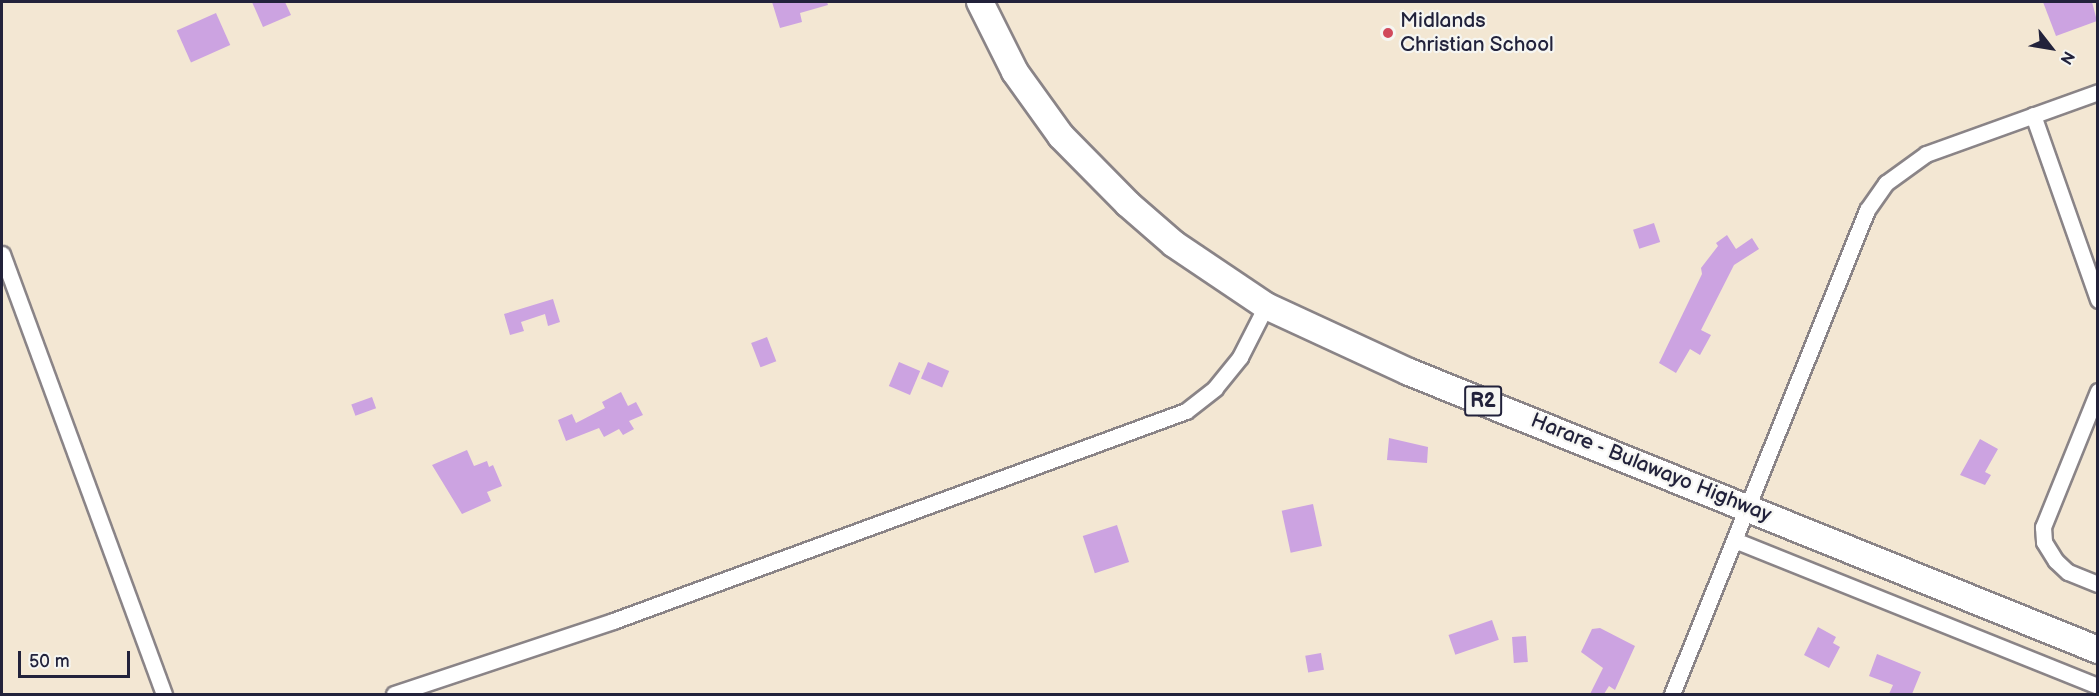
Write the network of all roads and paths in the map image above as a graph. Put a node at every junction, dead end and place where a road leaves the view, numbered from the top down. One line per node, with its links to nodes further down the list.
1 (980, 2): 6 (highway, Harare - Bulawayo Highway / R2)
2 (2097, 92): 3 (street)
3 (2033, 115): 5 (street); 8 (street)
4 (2, 254): 13 (street)
5 (2097, 300)
6 (1266, 306): 8 (highway, Harare - Bulawayo Highway / R2); 14 (street)
7 (2097, 391): 10 (street)
8 (1749, 508): 9 (street); 11 (highway, Harare - Bulawayo Highway / R2)
9 (1737, 541): 12 (street); 15 (street)
10 (2097, 584)
11 (2097, 650)
12 (2097, 686)
13 (164, 694)
14 (394, 694)
15 (1672, 694)

